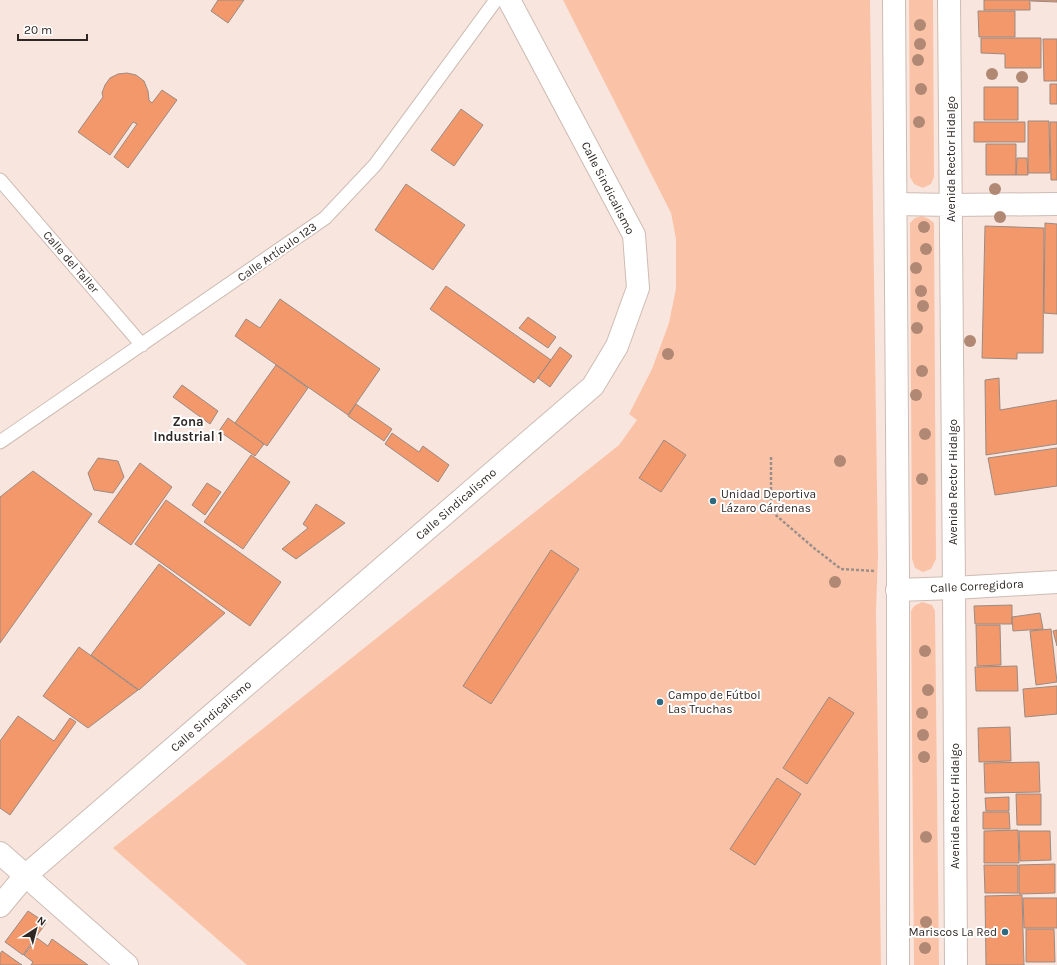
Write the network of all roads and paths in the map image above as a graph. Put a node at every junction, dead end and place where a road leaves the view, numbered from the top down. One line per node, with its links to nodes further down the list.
1 (496, 0): 9 (lane, Calle Artículo 123)
2 (509, 0): 16 (street, Calle Sindicalismo)
3 (894, 0): 6 (street)
4 (949, 0): 8 (street, Avenida Rector Hidalgo)
5 (0, 180): 9 (lane, Calle del Taller)
6 (896, 204): 8 (street); 12 (street)
7 (1057, 204): 8 (street)
8 (951, 205): 14 (street, Avenida Rector Hidalgo)
9 (142, 345): 10 (lane, Calle Artículo 123)
10 (0, 442)
11 (771, 456): 12 (path)
12 (898, 581): 14 (street, Calle Corregidora); 19 (street)
13 (1057, 582): 14 (street, Calle Corregidora)
14 (954, 588): 20 (street, Avenida Rector Hidalgo)
15 (0, 853): 16 (street)
16 (25, 876): 17 (street, Calle Sindicalismo); 18 (street)
17 (0, 906)
18 (127, 965)
19 (898, 965)
20 (956, 965)

